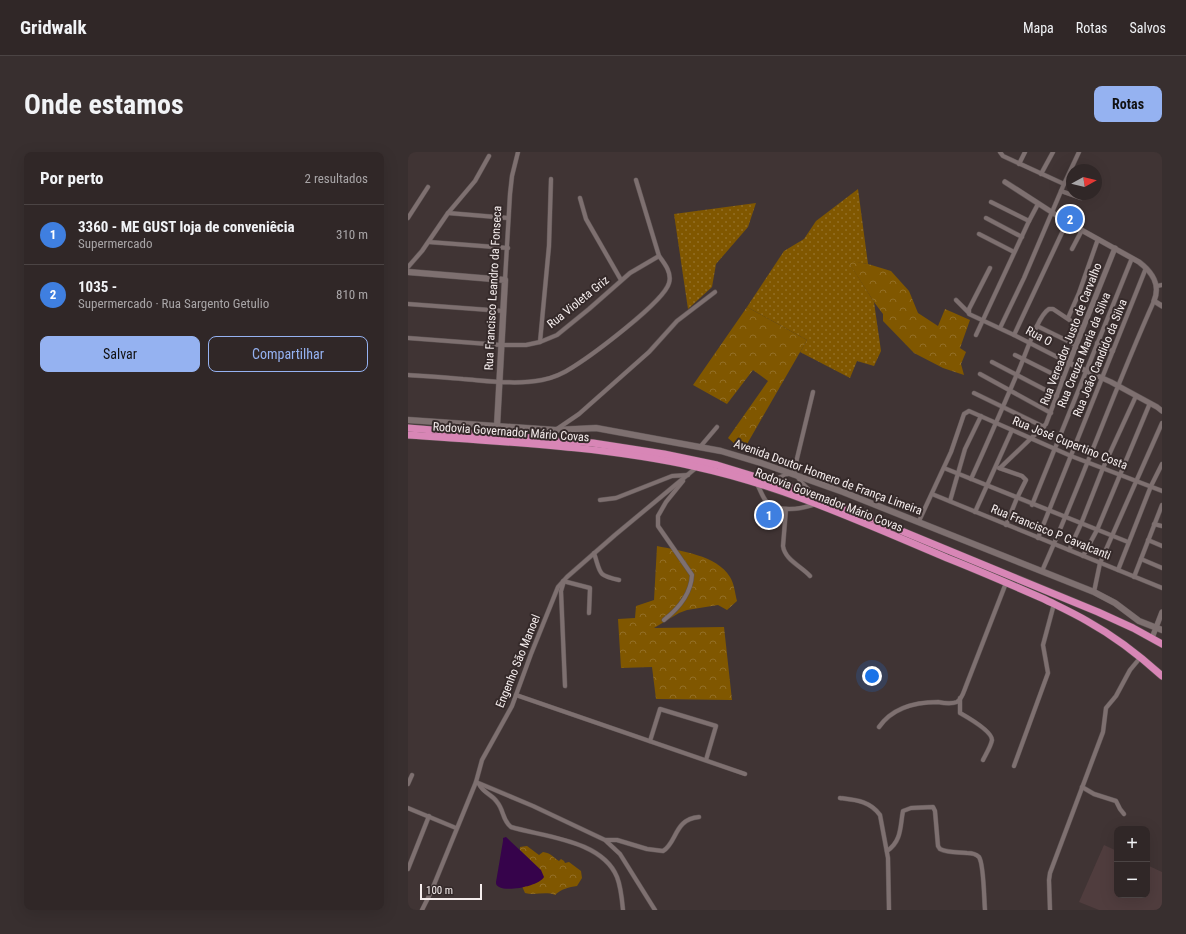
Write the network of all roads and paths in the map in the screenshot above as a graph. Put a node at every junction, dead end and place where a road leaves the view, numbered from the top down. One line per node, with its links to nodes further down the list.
1 (518, 152): 22 (street, Rua Francisco Leandro da Fonseca)
2 (1000, 152): 7 (street)
3 (1025, 152): 7 (street)
4 (1053, 152): 8 (street)
5 (1080, 152): 12 (street)
6 (489, 156): 20 (street)
7 (1019, 164): 8 (street)
8 (1041, 174): 12 (street)
9 (551, 179): 59 (street)
10 (636, 180): 35 (street)
11 (1005, 182): 18 (street)
12 (1064, 184): 14 (street)
13 (428, 187): 21 (street)
14 (1061, 191): 15 (street); 19 (street)
15 (1066, 193)
16 (580, 198): 42 (street)
17 (991, 202): 24 (street)
18 (1038, 204): 19 (street); 24 (street)
19 (1052, 212): 25 (street); 54 (street)
20 (448, 213): 22 (street); 30 (street)
21 (408, 218)
22 (508, 218): 31 (street, Rua Francisco Leandro da Fonseca)
23 (986, 218): 28 (street)
24 (1028, 222): 28 (street)
25 (1067, 222): 26 (street); 57 (street)
26 (1082, 230): 29 (street); 33 (street)
27 (979, 234): 34 (street)
28 (1022, 237): 34 (street)
29 (1098, 239): 32 (street); 51 (street, Rua Vereador Justo de Carvalho)
30 (429, 242): 31 (street); 37 (street)
31 (508, 248): 41 (street, Rua Francisco Leandro da Fonseca)
32 (1115, 248): 36 (street); 55 (street, Rua Vereador Justo de Carvalho)
33 (1072, 249)
34 (1014, 252): 52 (street)
35 (659, 256): 42 (street, Rua Violeta Griz); 75 (street)
36 (1132, 258): 39 (street); 61 (street, Rua Creuza Maria da Silva)
37 (408, 267)
38 (990, 268): 50 (street)
39 (1146, 268): 43 (street); 64 (street, Rua João Candido da Silva)
40 (408, 272): 41 (main road)
41 (505, 280): 49 (main road, Rua Francisco Leandro da Fonseca)
42 (621, 280): 59 (street, Rua Violeta Griz)
43 (1159, 285): 46 (street)
44 (715, 292): 95 (street)
45 (956, 300): 50 (street)
46 (1154, 301): 48 (street); 76 (street)
47 (408, 304): 49 (street)
48 (1162, 306)
49 (503, 311): 62 (main road, Rua Francisco Leandro da Fonseca)
50 (970, 313): 52 (street, Rua O)
51 (1068, 318): 53 (street); 55 (street)
52 (984, 320): 54 (street, Rua O); 56 (street)
53 (1037, 326): 60 (street); 63 (street)
54 (1000, 328): 57 (street, Rua O)
55 (1083, 329): 63 (street, Rua Vereador Justo de Carvalho)
56 (976, 335)
57 (1014, 335): 60 (street, Rua O)
58 (408, 338): 62 (street, Rua Violeta Griz)
59 (540, 342): 62 (street, Rua Violeta Griz)
60 (1030, 342): 66 (street); 68 (street, Rua O)
61 (1098, 343): 64 (street); 69 (street, Rua Creuza Maria da Silva)
62 (500, 345): 75 (main road, Rua Francisco Leandro da Fonseca)
63 (1076, 345): 68 (street, Rua Vereador Justo de Carvalho)
64 (1113, 351): 73 (street, Rua João Candido da Silva)
65 (1015, 355): 66 (street)
66 (1024, 359): 72 (street); 74 (street)
67 (992, 362): 72 (street)
68 (1069, 363): 69 (street, Rua O); 74 (street, Rua Vereador Justo de Carvalho)
69 (1086, 370): 73 (street, Rua O); 100 (street, Rua Creuza Maria da Silva)
70 (980, 374): 77 (street)
71 (408, 375): 75 (street)
72 (1017, 375): 77 (street); 80 (street)
73 (1102, 377): 76 (street, Rua O); 101 (street, Rua João Candido da Silva)
74 (1063, 379): 80 (street, Rua Vereador Justo de Carvalho)
75 (499, 381): 91 (main road, Rua Francisco Leandro da Fonseca)
76 (1118, 386): 81 (street, Rua O); 102 (street)
77 (1010, 391): 83 (street); 85 (street)
78 (813, 392): 109 (street)
79 (974, 392): 83 (street)
80 (1057, 396): 85 (street, Rua Vereador Justo de Carvalho)
81 (1136, 396): 82 (street, Rua O); 108 (street)
82 (1150, 403): 84 (street, Rua O); 111 (street)
83 (1002, 407): 89 (street); 93 (street)
84 (1162, 411)
85 (1051, 413): 93 (street, Rua Vereador Justo de Carvalho)
86 (981, 416): 89 (street, Rua José Cupertino Costa); 106 (street, Rua José Cupertino Costa); 110 (street)
87 (408, 420): 91 (main road, Avenida Doutor Homero de França Limeira)
88 (408, 423): 94 (highway)
89 (996, 423): 96 (street, Rua José Cupertino Costa); 113 (street)
90 (1162, 423): 114 (street)
91 (497, 426): 95 (main road, Avenida Doutor Homero de França Limeira)
92 (717, 427): 99 (street)
93 (1044, 427): 98 (street)
94 (412, 428): 115 (highway, Rodovia Governador Mário Covas)
95 (555, 430): 99 (main road, Avenida Doutor Homero de França Limeira)
96 (1012, 430): 98 (street, Rua José Cupertino Costa); 104 (street)
97 (408, 435): 105 (highway, Rodovia Governador Mário Covas)
98 (1031, 438): 100 (street, Rua José Cupertino Costa); 107 (street)
99 (700, 447): 109 (main road, Avenida Doutor Homero de França Limeira)
100 (1055, 449): 101 (street, Rua José Cupertino Costa); 126 (street, Rua Creuza Maria da Silva)
101 (1071, 456): 102 (street, Rua José Cupertino Costa); 129 (street, Rua João Candido da Silva)
102 (1087, 462): 108 (street, Rua José Cupertino Costa); 131 (street)
103 (1162, 464): 118 (street)
104 (995, 466): 107 (street); 117 (street)
105 (698, 467): 112 (street, Engenho São Manoel); 116 (highway, Rodovia Governador Mário Covas)
106 (944, 468): 110 (street); 121 (street)
107 (1000, 468): 122 (street)
108 (1104, 468): 111 (street, Rua José Cupertino Costa); 133 (street)
109 (793, 473): 115 (street); 120 (street); 132 (main road, Avenida Doutor Homero de França Limeira)
110 (958, 473): 113 (street); 124 (street)
111 (1120, 474): 114 (street, Rua José Cupertino Costa); 137 (street)
112 (688, 475): 123 (street); 145 (street, Engenho São Manoel); 162 (street)
113 (971, 479): 117 (street)
114 (1136, 480): 118 (street, Rua José Cupertino Costa); 138 (street)
115 (769, 481): 120 (highway, Rodovia Governador Mário Covas)
116 (757, 483): 125 (highway, Rodovia Governador Mário Covas); 128 (street)
117 (986, 485): 122 (street); 130 (street)
118 (1151, 486): 119 (street, Rua José Cupertino Costa); 141 (street)
119 (1162, 491)
120 (812, 494): 164 (highway, Rodovia Governador Mário Covas)
121 (932, 494): 124 (street, Rua Francisco P Cavalcanti); 132 (street)
122 (1016, 498): 126 (street); 135 (street)
123 (600, 500)
124 (950, 501): 130 (street, Rua Francisco P Cavalcanti)
125 (816, 504): 128 (street); 156 (highway, Rodovia Governador Mário Covas)
126 (1032, 505): 129 (street)
127 (1162, 505): 134 (street)
128 (786, 508): 152 (street)
129 (1049, 510): 131 (street); 139 (street, Rua João Candido da Silva)
130 (975, 512): 135 (street, Rua Francisco P Cavalcanti)
131 (1065, 517): 133 (street); 142 (street)
132 (919, 522): 151 (main road, Avenida Doutor Homero de França Limeira)
133 (1082, 524): 137 (street); 144 (street)
134 (1154, 524): 136 (street); 140 (street)
135 (1006, 525): 139 (street, Rua Francisco P Cavalcanti)
136 (1162, 526)
137 (1097, 530): 138 (street); 146 (street)
138 (1112, 536): 141 (street); 148 (street)
139 (1038, 538): 142 (street, Rua Francisco P Cavalcanti)
140 (1148, 540): 143 (street); 147 (street)
141 (1128, 542): 150 (street)
142 (1054, 544): 144 (street, Rua Francisco P Cavalcanti); 151 (street)
143 (1162, 546)
144 (1069, 550): 146 (street, Rua Francisco P Cavalcanti)
145 (594, 553): 154 (street); 155 (street, Engenho São Manoel)
146 (1083, 556): 148 (street, Rua Francisco P Cavalcanti)
147 (1142, 559): 149 (street); 153 (street)
148 (1100, 563): 150 (street, Rua Francisco P Cavalcanti); 158 (street)
149 (1162, 568)
150 (1118, 570): 153 (street, Rua Francisco P Cavalcanti)
151 (1042, 571): 158 (main road, Avenida Doutor Homero de França Limeira)
152 (810, 576)
153 (1134, 577): 157 (street, Rua Francisco P Cavalcanti)
154 (619, 580)
155 (564, 581): 161 (street); 168 (street); 169 (street, Engenho São Manoel)
156 (1007, 582): 159 (highway, Rodovia Governador Mário Covas); 170 (street)
157 (1162, 588)
158 (1094, 592): 163 (main road, Avenida Doutor Homero de França Limeira)
159 (1054, 604): 166 (highway, Rodovia Governador Mário Covas); 175 (street)
160 (1162, 612): 163 (street)
161 (589, 613)
162 (664, 620)
163 (1159, 626): 164 (street)
164 (1152, 638): 165 (highway, Rodovia Governador Mário Covas)
165 (1162, 644)
166 (1140, 658): 167 (highway, Rodovia Governador Mário Covas); 180 (street)
167 (1162, 676)
168 (565, 686)
169 (516, 695): 172 (street); 178 (street, Engenho São Manoel)
170 (960, 698): 171 (street); 174 (street)
171 (879, 727)
172 (650, 741): 173 (street); 173 (street)
173 (706, 760): 176 (street)
174 (983, 760)
175 (1014, 766)
176 (745, 774)
177 (412, 775): 179 (street)
178 (477, 783): 186 (street, Engenho São Manoel); 187 (street); 191 (street)
179 (408, 784)
180 (1082, 786): 183 (street); 195 (street)
181 (840, 798): 188 (street)
182 (408, 808): 184 (street)
183 (1124, 814)
184 (429, 816): 186 (street); 189 (street)
185 (699, 817): 187 (street)
186 (456, 828): 190 (street, Engenho São Manoel)
187 (605, 840): 192 (street)
188 (887, 851): 193 (street); 194 (street)
189 (408, 869)
190 (422, 910)
191 (624, 910)
192 (655, 910)
193 (889, 910)
194 (985, 910)
195 (1050, 910)

